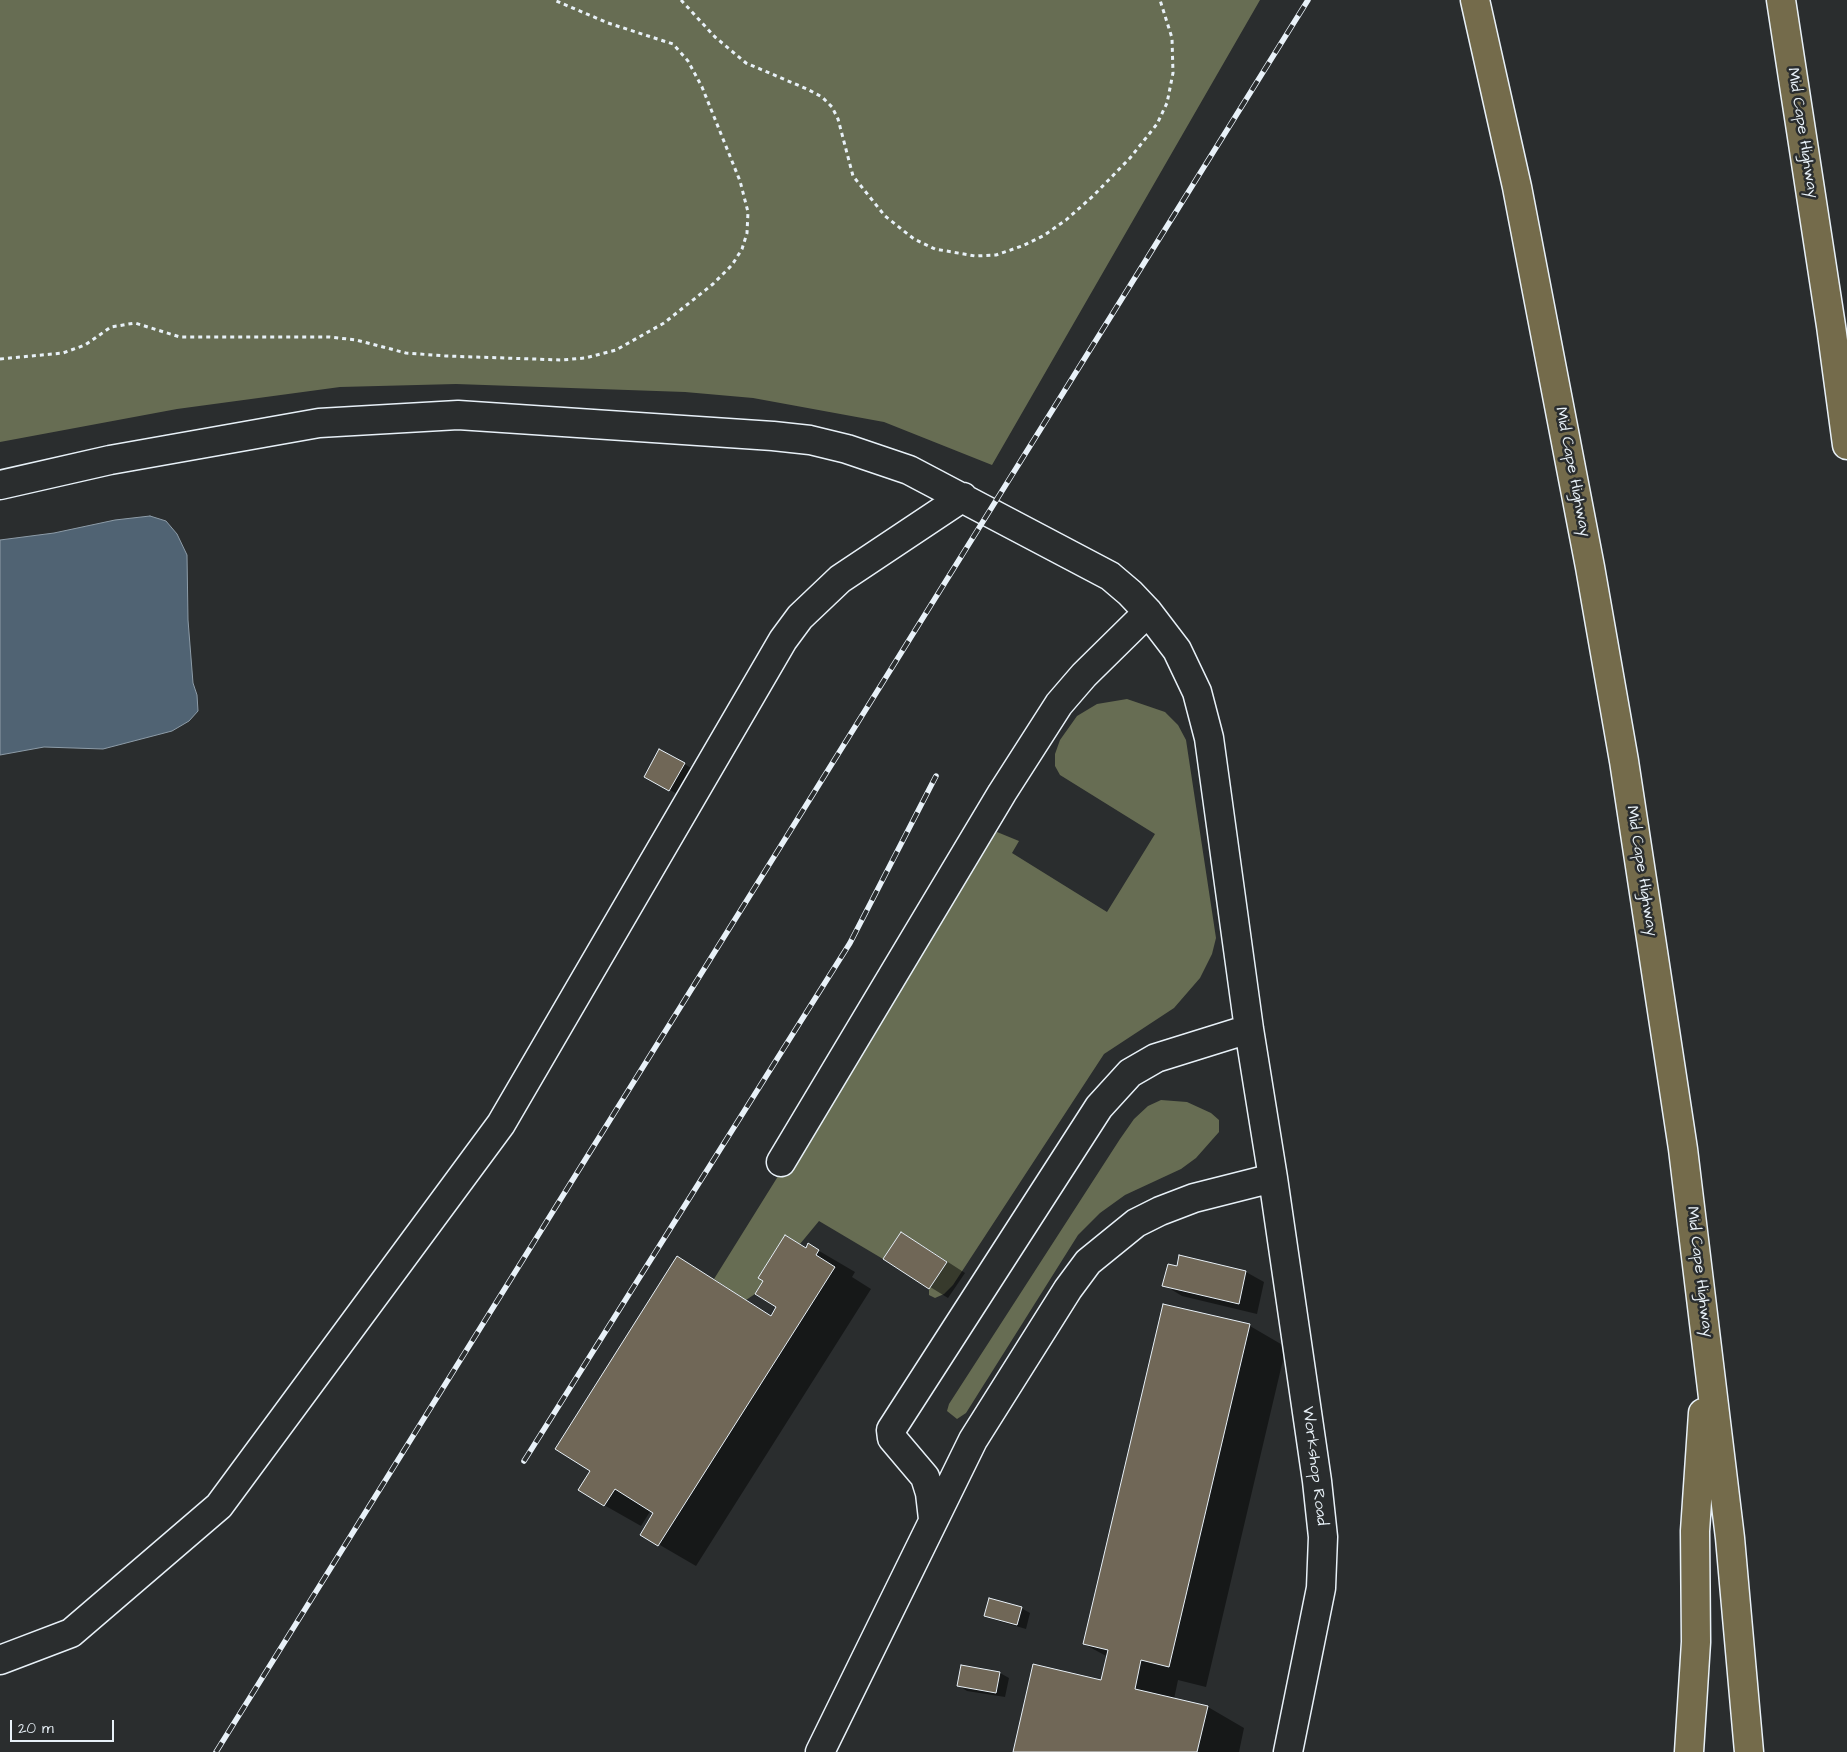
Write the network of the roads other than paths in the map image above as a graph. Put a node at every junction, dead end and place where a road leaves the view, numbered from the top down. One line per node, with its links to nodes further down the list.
1 (1474, 0): 10 (highway, Mid Cape Highway)
2 (1781, 0): 3 (highway, Mid Cape Highway)
3 (1847, 445)
4 (0, 485): 5 (lane, Workshop Road)
5 (963, 497): 6 (lane, Workshop Road); 12 (lane)
6 (1148, 612): 7 (lane, Workshop Road); 8 (lane)
7 (1249, 1029): 9 (lane, Workshop Road); 11 (lane)
8 (781, 1162)
9 (1273, 1178): 11 (lane); 14 (lane, Workshop Road)
10 (1708, 1344): 15 (highway); 16 (highway, Mid Cape Highway)
11 (933, 1518): 13 (lane)
12 (0, 1660)
13 (820, 1752)
14 (1288, 1752)
15 (1689, 1752)
16 (1749, 1752)

